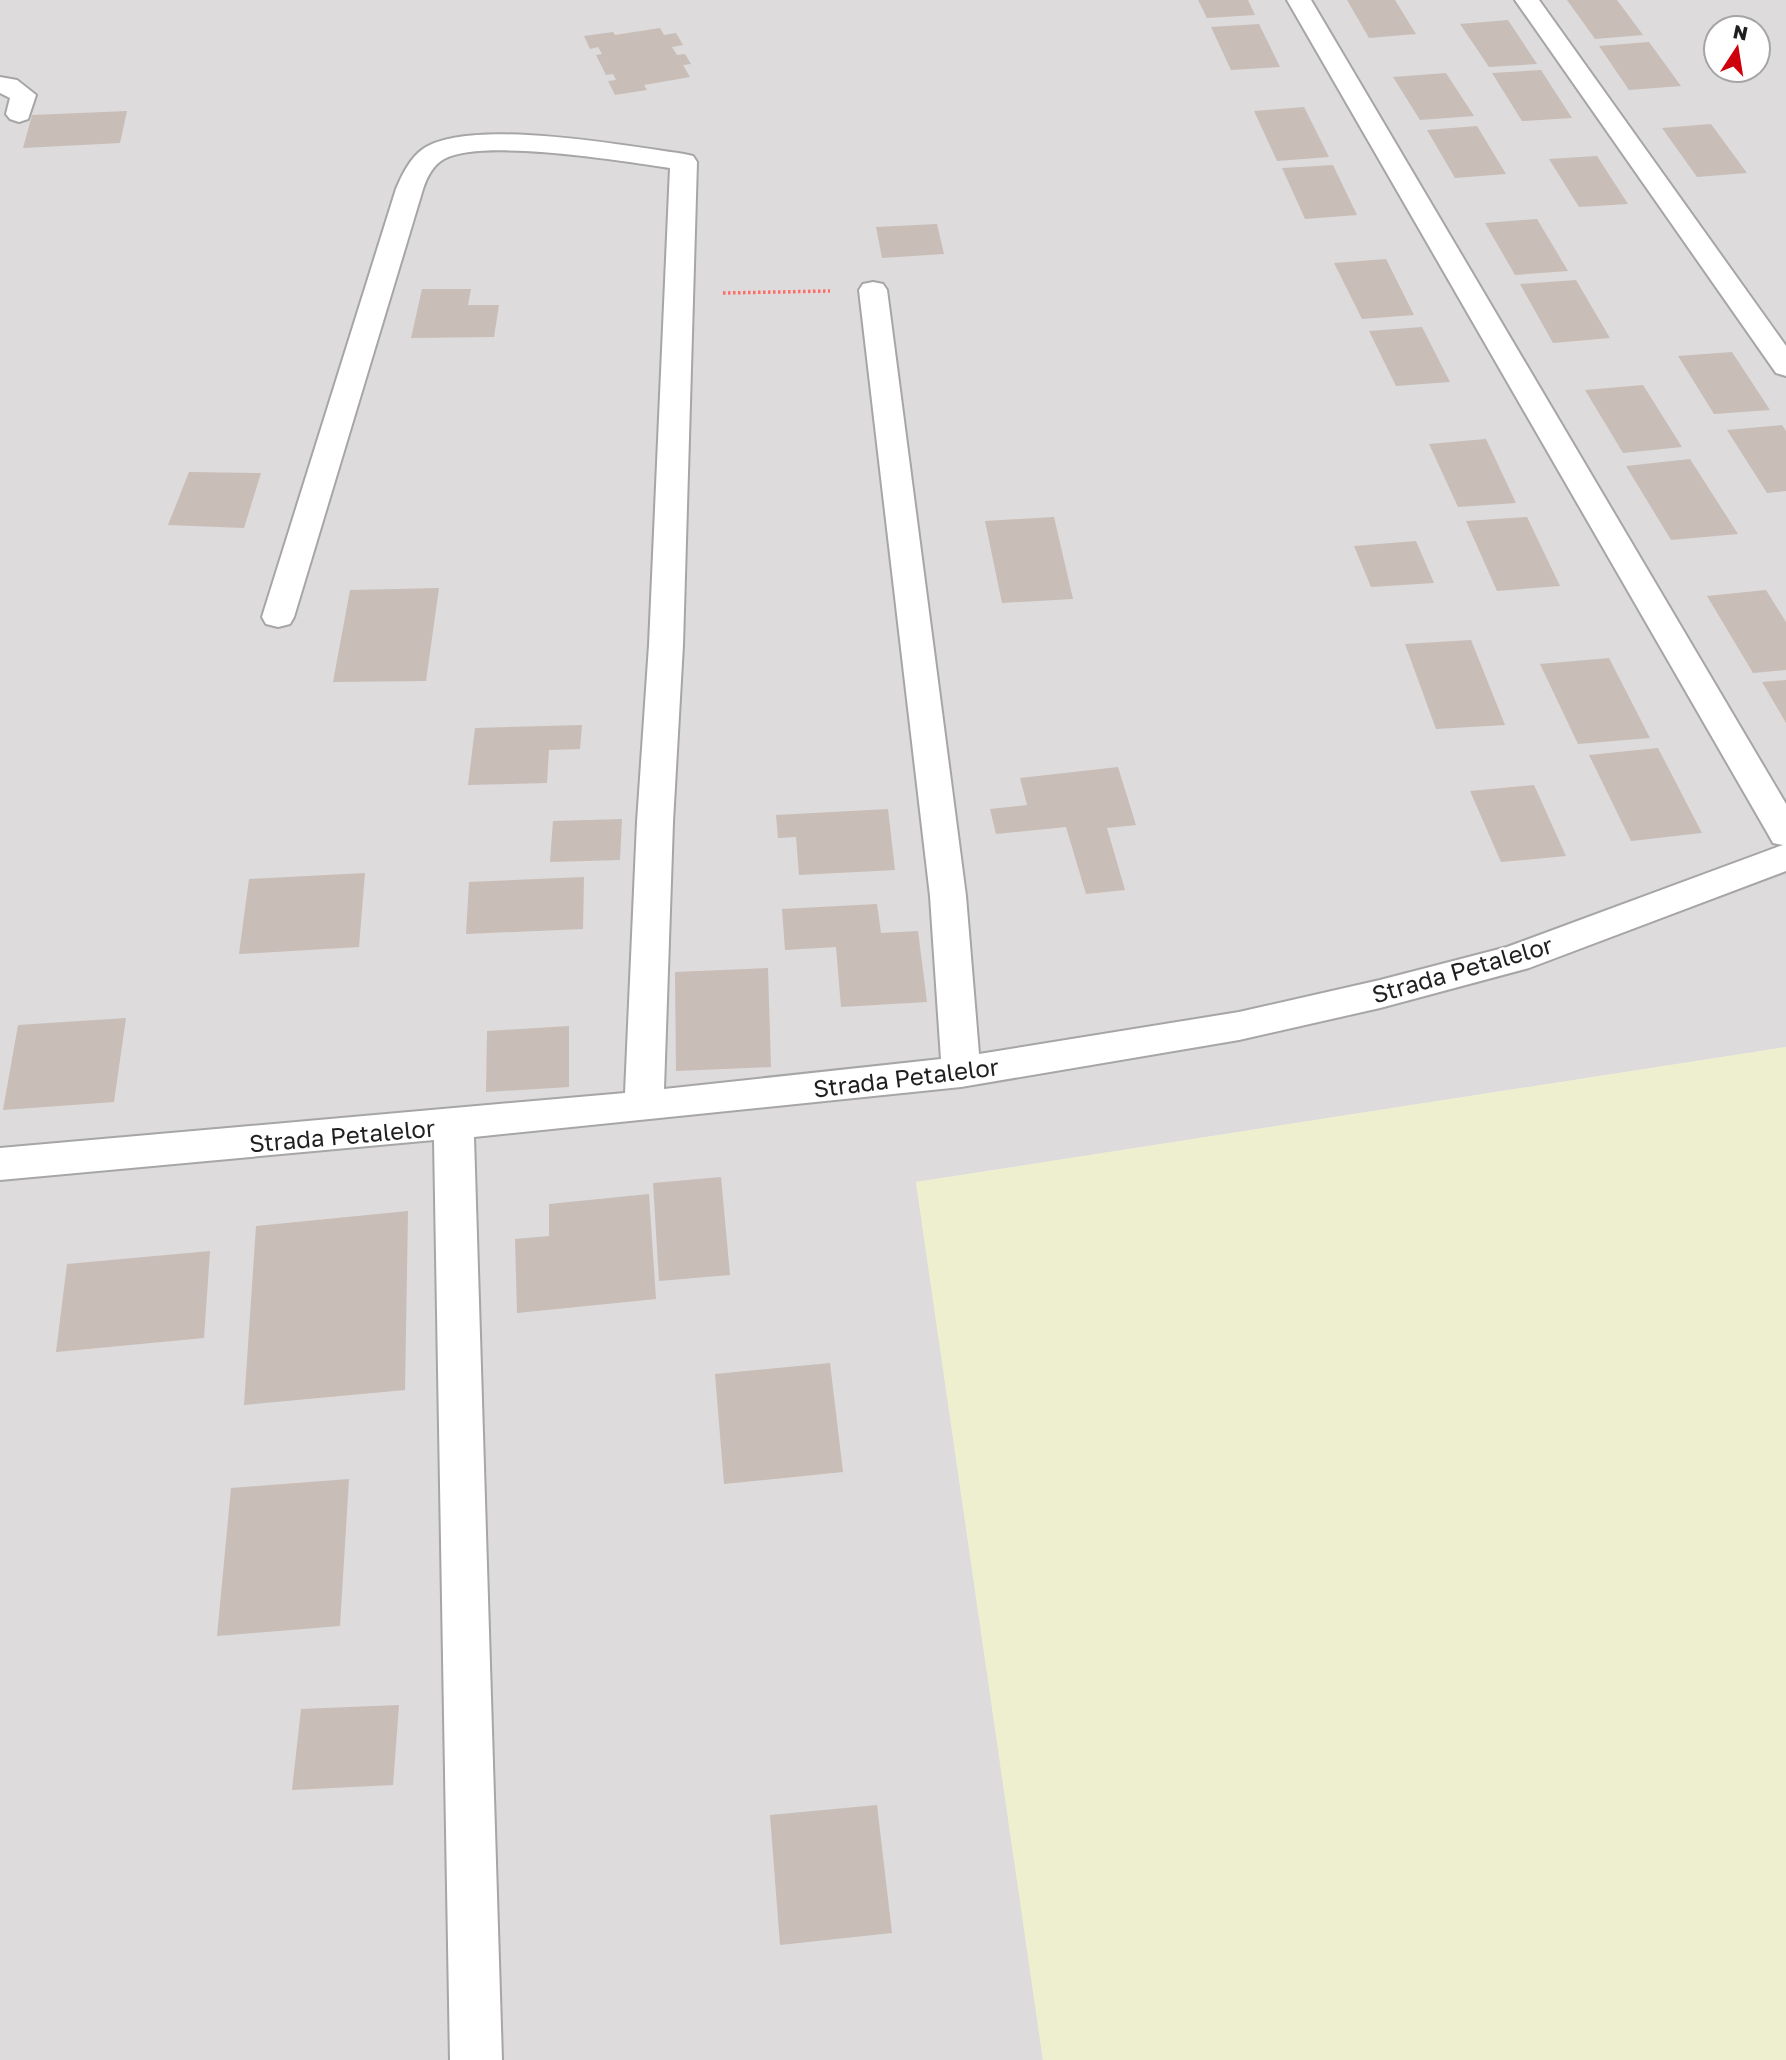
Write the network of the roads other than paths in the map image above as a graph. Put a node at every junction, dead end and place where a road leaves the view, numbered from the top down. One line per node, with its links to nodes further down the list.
1 (1299, 0): 8 (street)
2 (1527, 0): 6 (street)
3 (0, 85): 4 (street)
4 (19, 114)
5 (873, 290): 10 (street)
6 (1786, 367)
7 (278, 617): 11 (street)
8 (1786, 834)
9 (1786, 856): 10 (street, Strada Petalelor)
10 (961, 1072): 11 (street, Strada Petalelor)
11 (644, 1107): 12 (street, Strada Petalelor)
12 (454, 1126): 13 (street, Strada Petalelor); 14 (street)
13 (0, 1164)
14 (476, 2060)

